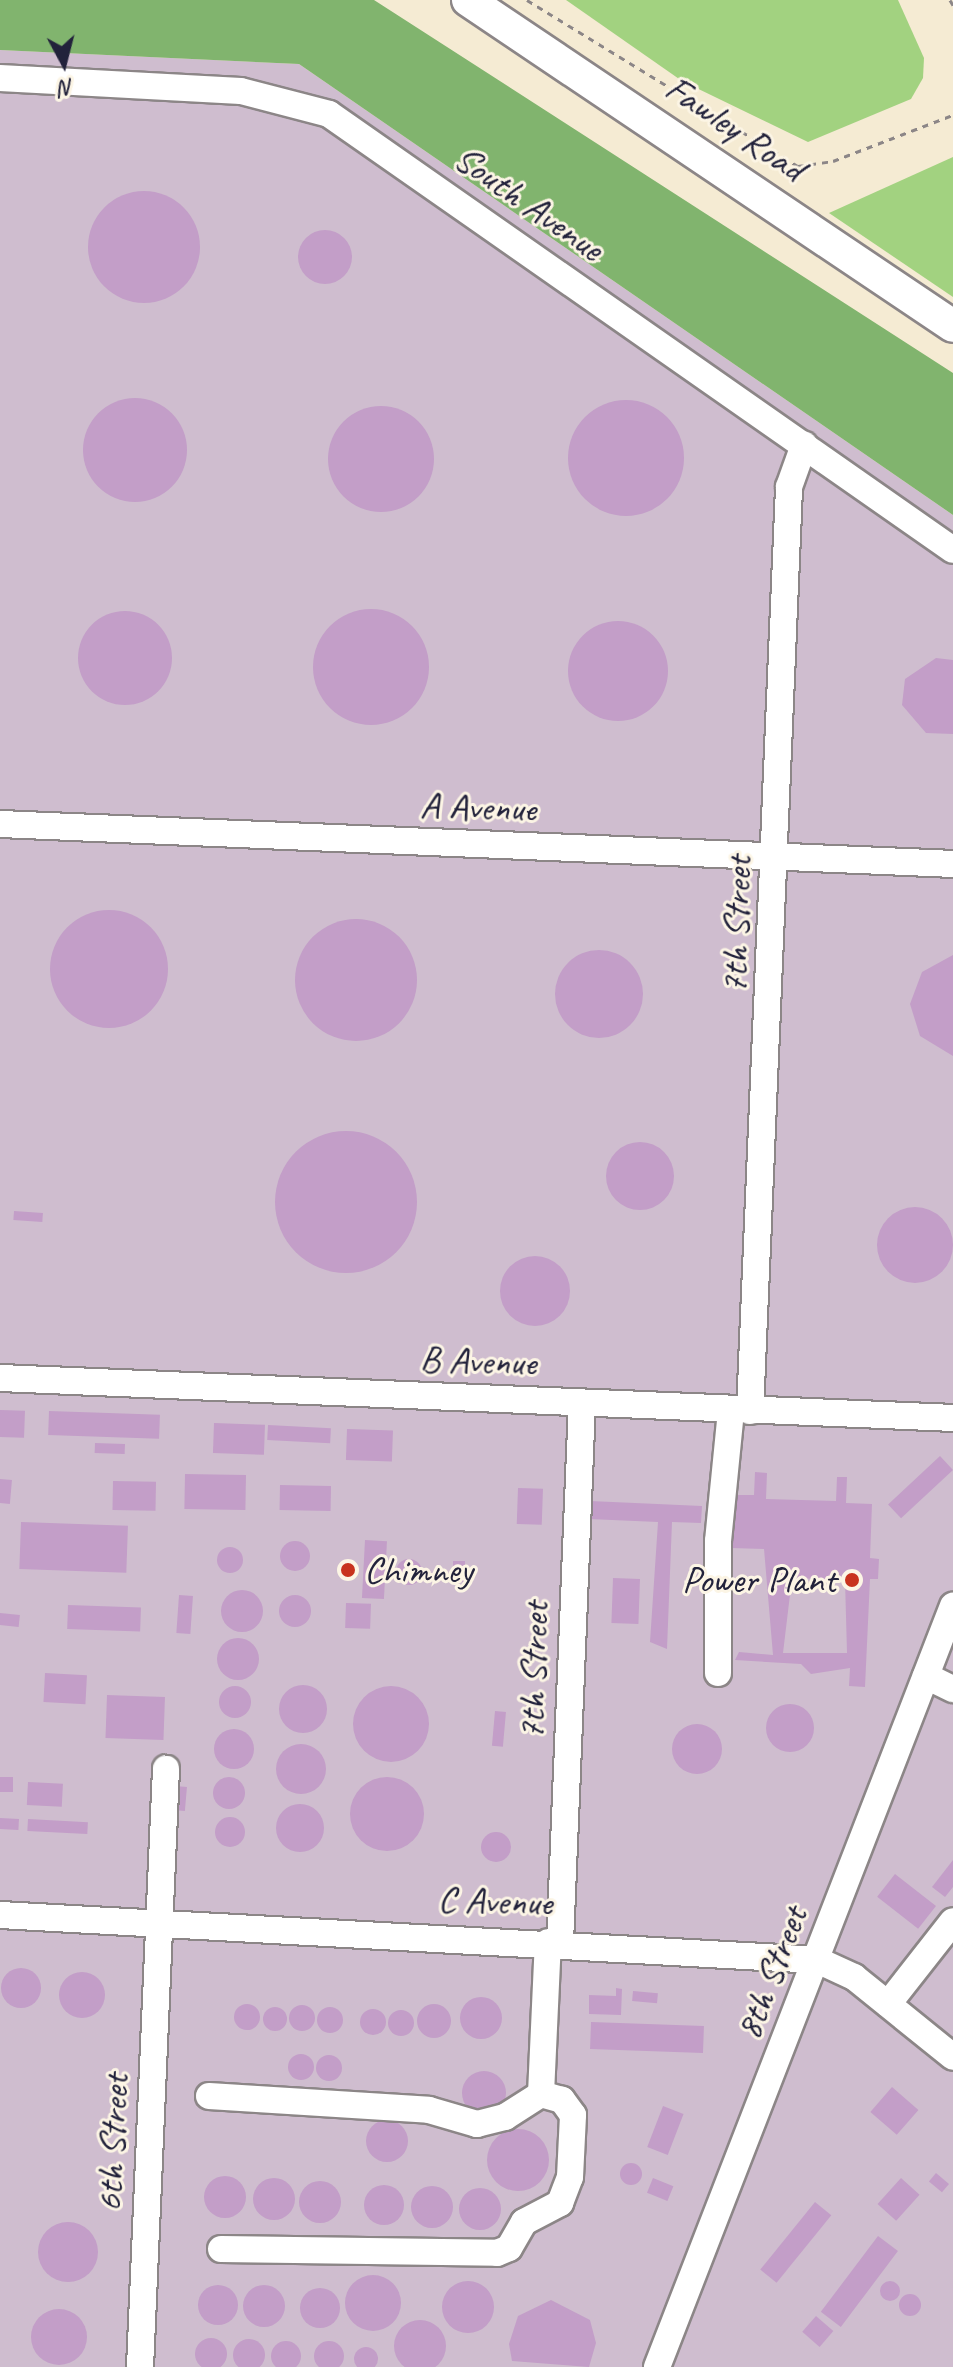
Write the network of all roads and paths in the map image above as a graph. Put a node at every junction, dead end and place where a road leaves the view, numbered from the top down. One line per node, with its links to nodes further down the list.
1 (468, 0): 7 (main road, Fawley Road)
2 (527, 0): 6 (path)
3 (950, 0): 4 (path)
4 (953, 5)
5 (0, 78): 8 (lane, South Avenue)
6 (953, 115)
7 (953, 326)
8 (804, 445): 9 (lane, South Avenue); 11 (lane, 7th Street)
9 (953, 550)
10 (0, 824): 11 (lane, A Avenue)
11 (777, 858): 12 (lane, A Avenue); 15 (lane, 7th Street)
12 (953, 864)
13 (0, 1378): 14 (lane, B Avenue)
14 (582, 1403): 15 (lane, B Avenue); 25 (lane, 7th Street)
15 (741, 1410): 16 (lane, B Avenue); 18 (lane, 7th Street)
16 (953, 1418)
17 (953, 1606): 19 (lane, 8th Street)
18 (718, 1673)
19 (926, 1676): 20 (lane); 26 (lane, 8th Street)
20 (953, 1689)
21 (166, 1769): 24 (lane, 6th Street)
22 (0, 1915): 24 (lane, C Avenue)
23 (953, 1921): 27 (lane)
24 (160, 1922): 25 (lane, C Avenue); 32 (lane, 6th Street)
25 (554, 1942): 26 (lane, C Avenue); 29 (lane, 7th Street)
26 (817, 1960): 27 (lane, C Avenue); 33 (lane, 8th Street)
27 (888, 2004): 28 (lane, C Avenue)
28 (953, 2057)
29 (541, 2094): 30 (lane); 31 (lane)
30 (209, 2096)
31 (221, 2249)
32 (140, 2367)
33 (657, 2367)

